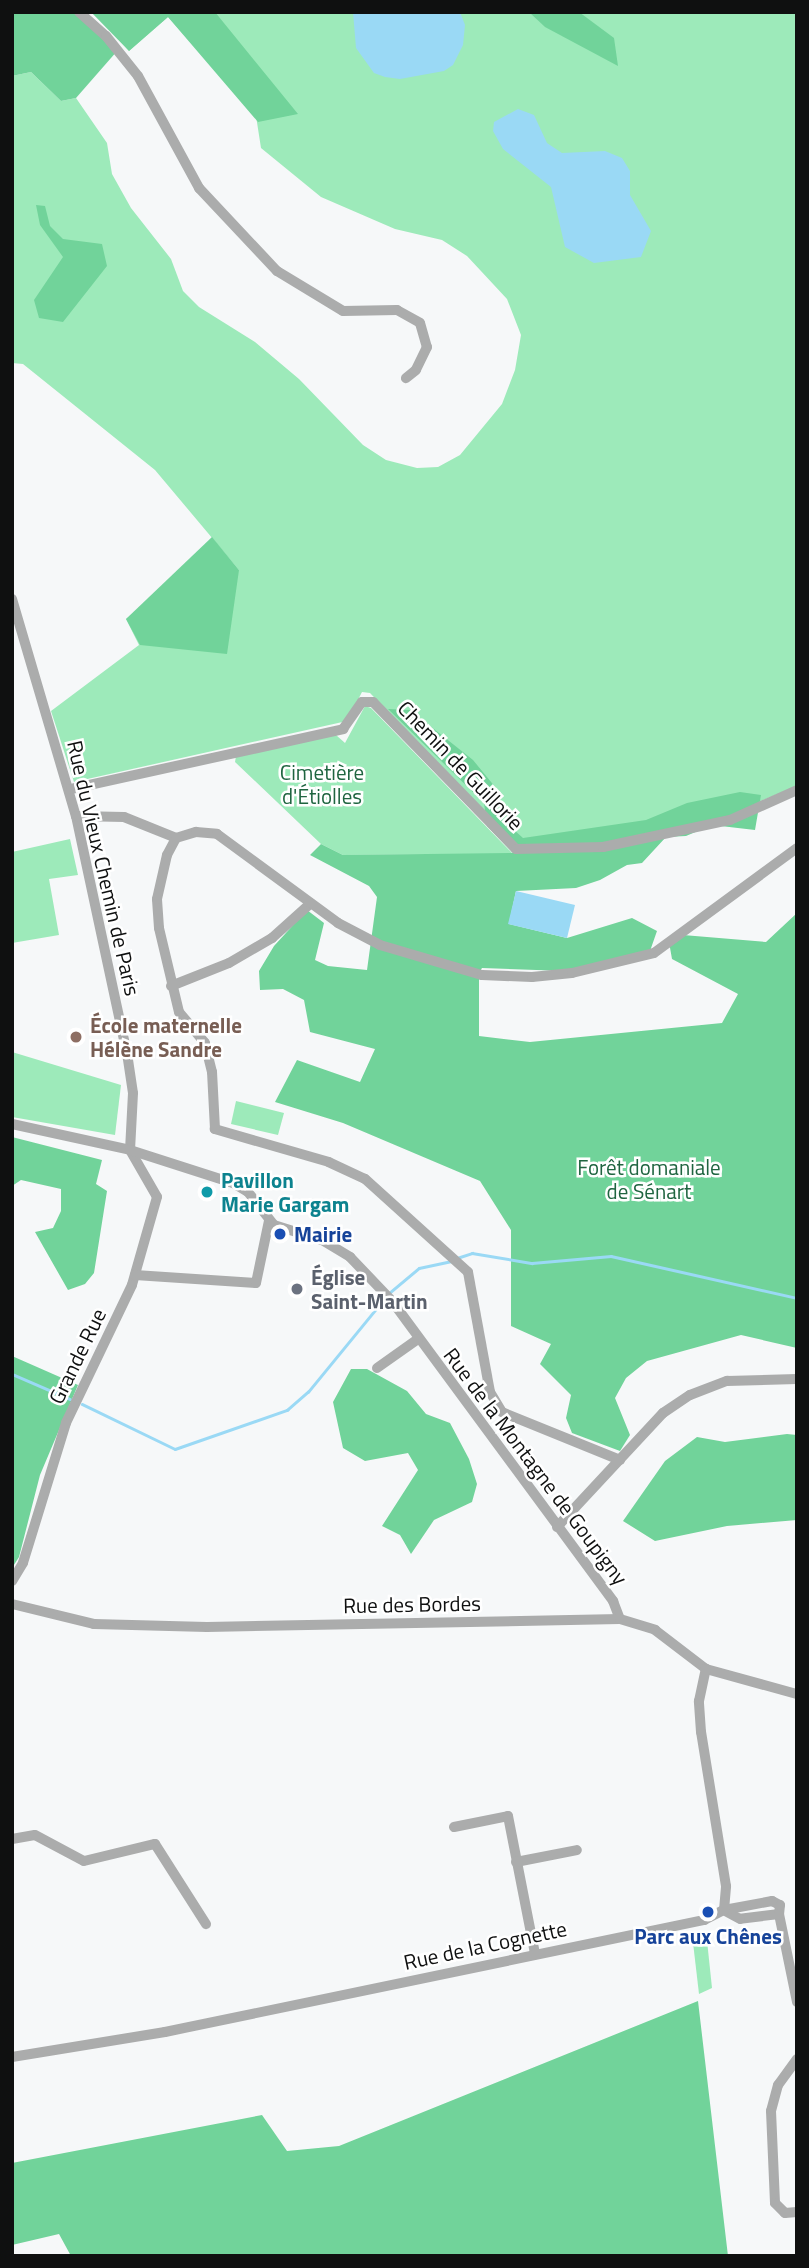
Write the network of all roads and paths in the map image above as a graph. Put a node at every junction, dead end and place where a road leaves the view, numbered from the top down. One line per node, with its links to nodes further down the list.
1 (79, 12): 2 (street)
2 (406, 377)
3 (12, 599): 4 (street, Rue du Vieux Chemin de Paris)
4 (71, 789): 5 (street, Chemin de Guillorie); 6 (street, Rue du Vieux Chemin de Paris)
5 (797, 790)
6 (76, 816): 7 (street); 12 (street, Rue du Vieux Chemin de Paris)
7 (176, 838): 9 (street); 10 (street)
8 (797, 849): 9 (street)
9 (311, 903): 10 (street)
10 (171, 986): 18 (street)
11 (12, 1124): 12 (street)
12 (130, 1150): 13 (street); 14 (street, Grande Rue)
13 (269, 1221): 14 (street); 15 (street, Rue de la Montagne de Goupigny)
14 (135, 1275): 20 (street, Grande Rue)
15 (418, 1339): 16 (street, Rue de la Montagne de Goupigny); 19 (street, Rue de la Montagne de Goupigny)
16 (377, 1368)
17 (797, 1379): 18 (street)
18 (620, 1460): 19 (street)
19 (557, 1527): 22 (street, Rue de la Montagne de Goupigny)
20 (12, 1581)
21 (12, 1604): 22 (street, Rue des Bordes)
22 (620, 1619): 23 (street, Rue des Bordes)
23 (706, 1669): 24 (street, Rue des Bordes); 29 (street)
24 (797, 1695)
25 (454, 1827): 28 (street)
26 (12, 1839): 30 (street)
27 (577, 1850): 28 (street)
28 (516, 1862): 31 (street)
29 (724, 1910): 31 (street, Rue de la Cognette); 32 (street)
30 (206, 1924)
31 (536, 1954): 33 (street, Rue de la Cognette)
32 (797, 2002)
33 (12, 2057)
34 (797, 2059): 35 (street)
35 (797, 2212)

